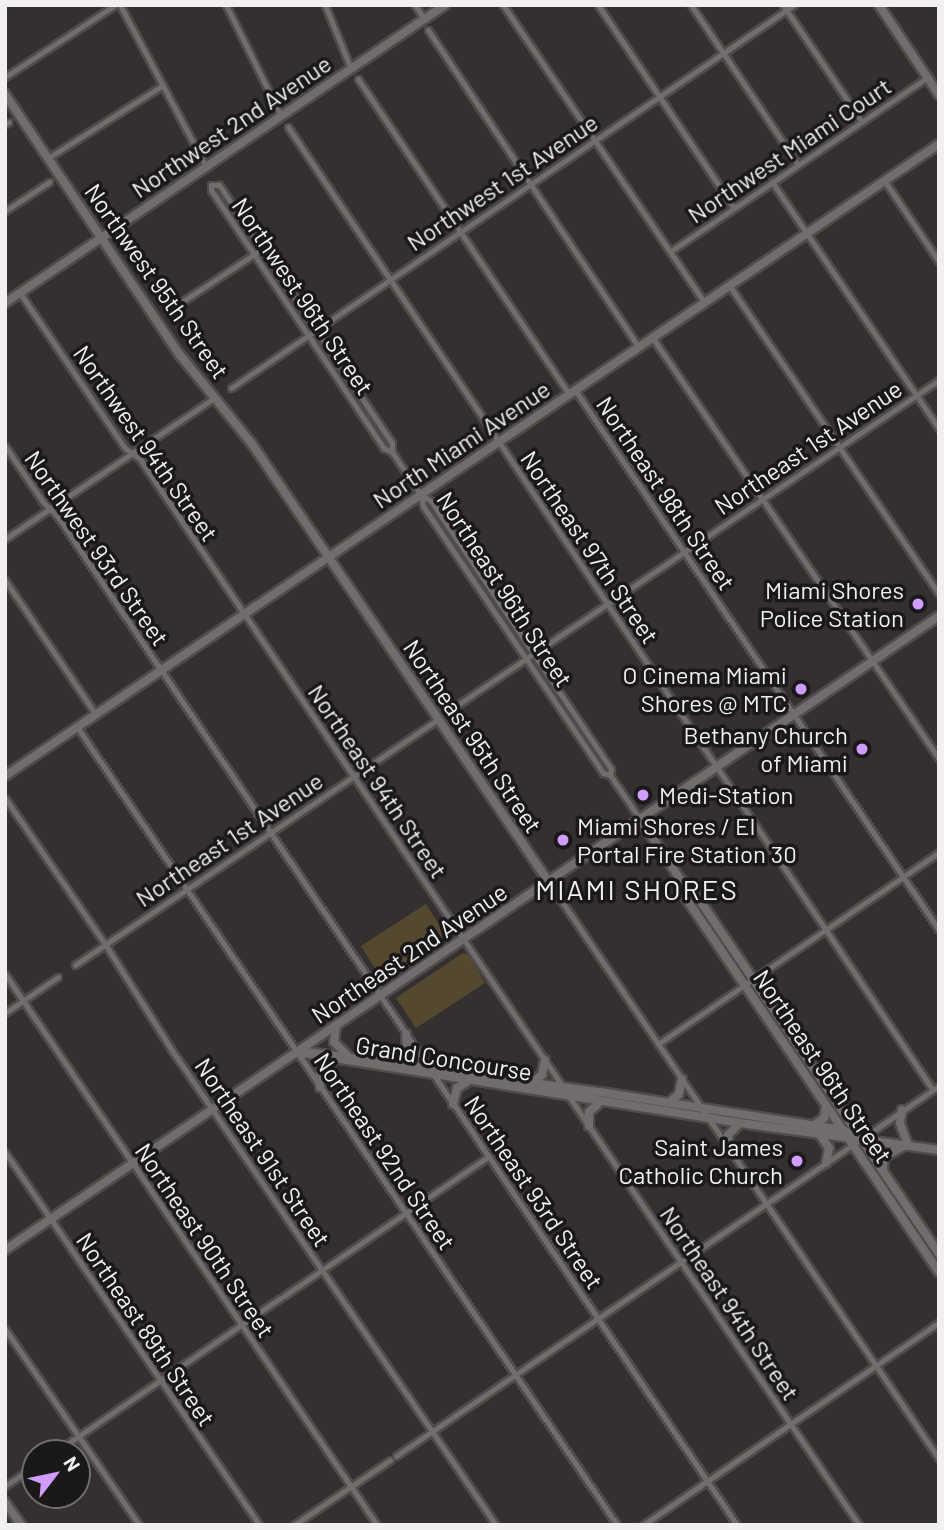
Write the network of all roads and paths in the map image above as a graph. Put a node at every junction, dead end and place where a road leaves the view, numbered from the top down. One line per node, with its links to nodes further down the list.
1 (118, 5): 16 (street); 19 (street)
2 (226, 5): 23 (street)
3 (325, 5): 15 (street)
4 (415, 5): 12 (street)
5 (445, 5): 12 (main road, Northwest 2nd Avenue)
6 (503, 5): 26 (street)
7 (598, 5): 22 (street)
8 (691, 5): 14 (street)
9 (794, 5): 11 (street, Northwest 1st Avenue)
10 (879, 5): 17 (main road)
11 (785, 8): 14 (street, Northwest 1st Avenue); 24 (street)
12 (424, 19): 15 (main road, Northwest 2nd Avenue)
13 (428, 30): 34 (street)
14 (723, 53): 22 (street, Northwest 1st Avenue); 29 (street)
15 (351, 69): 23 (main road, Northwest 2nd Avenue)
16 (5, 77)
17 (927, 78): 21 (main road); 24 (street, Northwest Miami Court)
18 (358, 79): 37 (street, Northeast 98th Street)
19 (163, 85): 28 (street); 30 (street)
20 (5, 94): 28 (main road, Northwest 95th Street)
21 (939, 95)
22 (659, 96): 26 (street, Northwest 1st Avenue); 35 (street)
23 (281, 116): 30 (main road, Northwest 2nd Avenue)
24 (862, 122): 29 (street, Northwest Miami Court)
25 (288, 127): 44 (street, Northeast 97th Street)
26 (594, 140): 34 (street, Northwest 1st Avenue); 41 (street)
27 (939, 144): 31 (main road, North Miami Avenue)
28 (48, 158): 39 (main road, Northwest 95th Street)
29 (798, 165): 33 (street, Northwest Miami Court)
30 (206, 167): 39 (main road, Northwest 2nd Avenue)
31 (884, 180): 38 (main road, North Miami Avenue); 43 (street)
32 (49, 182): 36 (street)
33 (772, 182): 35 (street, Northwest Miami Court); 38 (street)
34 (530, 184): 37 (street, Northwest 1st Avenue); 53 (street)
35 (734, 208): 41 (street, Northwest Miami Court)
36 (5, 211)
37 (461, 231): 44 (street, Northwest 1st Avenue); 56 (street, Northeast 98th Street)
38 (807, 233): 45 (main road, North Miami Avenue); 57 (street)
39 (101, 237): 46 (main road, Northwest 2nd Avenue); 58 (main road, Northwest 95th Street)
40 (262, 249): 42 (street); 42 (street, Northwest 96th Street); 50 (street, Northwest 96th Street)
41 (671, 251): 47 (street)
42 (254, 254): 49 (street); 51 (street, Northwest 96th Street)
43 (939, 262)
44 (390, 279): 50 (street, Northwest 1st Avenue); 60 (street, Northeast 97th Street)
45 (729, 285): 47 (main road, North Miami Avenue); 62 (street)
46 (20, 293): 48 (main road, Northwest 2nd Avenue); 64 (street, Northwest 94th Street)
47 (704, 302): 52 (main road, North Miami Avenue)
48 (5, 303)
49 (168, 312)
50 (315, 330): 51 (street, Northwest 1st Avenue); 63 (street, Northwest 96th Street)
51 (308, 335): 55 (street, Northwest 1st Avenue); 63 (street, Northwest 96th Street)
52 (652, 338): 53 (main road, North Miami Avenue); 66 (street)
53 (639, 347): 56 (main road, North Miami Avenue)
54 (939, 380): 57 (street, Northeast 1st Avenue)
55 (231, 388)
56 (572, 392): 60 (main road, North Miami Avenue); 69 (street, Northeast 98th Street)
57 (916, 396): 59 (street); 62 (street, Northeast 1st Avenue)
58 (215, 397): 64 (street); 70 (main road, Northwest 95th Street)
59 (939, 429)
60 (498, 442): 65 (main road, North Miami Avenue); 73 (street, Northeast 97th Street)
61 (5, 446): 67 (street, Northwest 93rd Street)
62 (839, 447): 66 (street, Northeast 1st Avenue); 72 (street)
63 (392, 452): 65 (street, Northwest 96th Street)
64 (132, 453): 67 (street); 74 (street, Northwest 94th Street)
65 (421, 495): 70 (main road, North Miami Avenue); 76 (street, Northeast 96th Street); 77 (street, Northeast 96th Street)
66 (763, 498): 69 (street, Northeast 1st Avenue); 78 (street)
67 (50, 509): 68 (street); 79 (street, Northwest 93rd Street)
68 (5, 539)
69 (684, 551): 73 (street, Northeast 1st Avenue); 82 (street, Northeast 98th Street)
70 (329, 557): 74 (main road, North Miami Avenue); 83 (main road, Northeast 95th Street)
71 (5, 580): 81 (street)
72 (939, 594)
73 (608, 604): 76 (street, Northeast 1st Avenue); 86 (street, Northeast 97th Street)
74 (244, 614): 79 (main road, North Miami Avenue); 89 (street, Northeast 94th Street)
75 (939, 616): 78 (main road, Northeast 2nd Avenue)
76 (534, 654): 77 (street, Northeast 1st Avenue); 87 (street, Northeast 96th Street)
77 (526, 659): 80 (street, Northeast 1st Avenue); 87 (street, Northeast 96th Street)
78 (872, 662): 82 (main road, Northeast 2nd Avenue); 85 (street)
79 (161, 671): 81 (main road, North Miami Avenue); 92 (street, Northeast 93rd Street)
80 (453, 708)
81 (96, 715): 84 (main road, North Miami Avenue)
82 (794, 715): 86 (main road, Northeast 2nd Avenue); 94 (street, Northeast 98th Street)
83 (438, 719): 89 (street, Northeast 1st Avenue); 95 (main road, Northeast 95th Street)
84 (77, 727): 88 (main road, North Miami Avenue); 96 (street, Northeast 92nd Street)
85 (939, 759)
86 (717, 767): 91 (main road, Northeast 2nd Avenue); 97 (street, Northeast 97th Street)
87 (610, 775): 91 (street, Northeast 96th Street)
88 (5, 776)
89 (353, 776): 92 (street, Northeast 1st Avenue); 99 (street, Northeast 94th Street)
90 (5, 798): 100 (street, Northeast 91st Street)
91 (640, 819): 95 (main road, Northeast 2nd Avenue); 104 (main road, Northeast 96th Street)
92 (270, 832): 96 (street, Northeast 1st Avenue); 105 (street, Northeast 93rd Street)
93 (939, 852): 94 (street)
94 (902, 877): 97 (street); 98 (street, Northeast 98th Street)
95 (548, 881): 99 (main road, Northeast 2nd Avenue); 110 (street, Northeast 95th Street)
96 (187, 889): 100 (street, Northeast 1st Avenue); 111 (street, Northeast 92nd Street)
97 (825, 930): 104 (street); 123 (street, Northeast 97th Street)
98 (939, 930)
99 (463, 939): 105 (main road, Northeast 2nd Avenue); 114 (street, Northeast 94th Street)
100 (105, 944): 101 (street, Northeast 1st Avenue); 129 (street, Northeast 91st Street)
101 (75, 965)
102 (5, 974): 106 (street, Northeast 90th Street)
103 (58, 977): 106 (street)
104 (749, 982): 110 (street); 128 (main road, Northeast 96th Street); 138 (main road, Northeast 96th Street)
105 (380, 995): 108 (main road, Northeast 2nd Avenue); 109 (street, Northeast 93rd Street)
106 (24, 1000): 107 (street); 145 (street, Northeast 90th Street)
107 (5, 1013)
108 (336, 1025): 111 (main road, Northeast 2nd Avenue); 112 (main road)
109 (406, 1034): 115 (main road); 116 (street, Northeast 93rd Street)
110 (658, 1044): 118 (street, Northeast 95th Street)
111 (297, 1052): 112 (main road, Grand Concourse); 113 (main road, Grand Concourse); 121 (street, Northeast 92nd Street); 129 (main road, Northeast 2nd Avenue)
112 (348, 1056): 115 (main road, Grand Concourse)
113 (334, 1060): 117 (main road, Grand Concourse); 121 (main road)
114 (545, 1060): 120 (main road); 122 (street, Northeast 94th Street)
115 (397, 1063): 116 (main road, Grand Concourse)
116 (429, 1068): 117 (street, Northeast 93rd Street); 120 (main road, Grand Concourse)
117 (434, 1076): 119 (main road, Grand Concourse); 127 (street, Northeast 93rd Street)
118 (681, 1079): 126 (main road); 130 (street, Northeast 95th Street)
119 (469, 1081): 124 (main road, Grand Concourse); 127 (main road)
120 (531, 1083): 122 (main road, Grand Concourse)
121 (320, 1087): 148 (street, Northeast 92nd Street)
122 (563, 1087): 124 (street, Northeast 94th Street); 126 (main road, Grand Concourse)
123 (936, 1088): 131 (street)
124 (569, 1097): 125 (main road, Grand Concourse); 134 (street, Northeast 94th Street)
125 (600, 1101): 132 (main road, Grand Concourse); 134 (main road)
126 (669, 1103): 130 (main road, Grand Concourse)
127 (453, 1104): 143 (street, Northeast 93rd Street)
128 (827, 1105): 135 (main road); 136 (main road, Northeast 96th Street)
129 (213, 1109): 145 (main road, Northeast 2nd Avenue); 153 (street, Northeast 91st Street)
130 (702, 1109): 132 (street, Northeast 95th Street); 135 (main road, Grand Concourse)
131 (902, 1110): 138 (street); 139 (main road)
132 (708, 1118): 133 (main road, Grand Concourse); 140 (street, Northeast 95th Street)
133 (740, 1123): 137 (main road, Grand Concourse); 140 (main road)
134 (589, 1126): 152 (street, Northeast 94th Street)
135 (813, 1126): 136 (main road, Grand Concourse)
136 (843, 1130): 138 (main road, Northeast 96th Street)
137 (820, 1135): 138 (main road, Grand Concourse); 144 (main road)
138 (854, 1141): 139 (main road, Grand Concourse); 144 (street); 146 (main road, Northeast 96th Street); 154 (main road, Northeast 96th Street)
139 (908, 1145): 141 (main road, Grand Concourse); 146 (main road)
140 (729, 1149): 147 (street, Northeast 95th Street)
141 (939, 1150)
142 (5, 1152): 149 (street, Northeast 89th Street)
143 (488, 1157): 148 (street); 155 (street, Northeast 93rd Street)
144 (826, 1163): 147 (street)
145 (132, 1164): 149 (main road, Northeast 2nd Avenue); 157 (street, Northeast 90th Street)
146 (884, 1173): 151 (main road, Northeast 96th Street)
147 (766, 1204): 152 (street); 159 (street, Northeast 95th Street)
148 (406, 1213): 153 (street); 160 (street, Northeast 92nd Street)
149 (50, 1219): 150 (main road, Northeast 2nd Avenue); 161 (street, Northeast 89th Street)
150 (5, 1250)
151 (939, 1254)
152 (681, 1262): 155 (street); 162 (street, Northeast 94th Street)
153 (322, 1270): 157 (street); 163 (street, Northeast 91st Street)
154 (939, 1272)
155 (599, 1319): 160 (street); 170 (street, Northeast 93rd Street)
156 (939, 1322): 159 (street)
157 (241, 1325): 161 (street); 172 (street, Northeast 90th Street)
158 (5, 1329): 164 (street)
159 (875, 1366): 162 (street); 168 (street, Northeast 95th Street)
160 (514, 1376): 163 (street); 180 (street, Northeast 92nd Street)
161 (160, 1379): 164 (street); 176 (street, Northeast 89th Street)
162 (791, 1424): 170 (street); 183 (street, Northeast 94th Street)
163 (432, 1432): 166 (street); 179 (street, Northeast 91st Street)
164 (78, 1437): 165 (street); 175 (street)
165 (75, 1439)
166 (396, 1456)
167 (390, 1460): 172 (street)
168 (939, 1460)
169 (21, 1475): 171 (street)
170 (708, 1481): 181 (street); 182 (street, Northeast 93rd Street)
171 (5, 1486)
172 (351, 1486): 177 (street); 178 (street, Northeast 90th Street)
173 (5, 1502): 174 (main road)
174 (21, 1525)
175 (139, 1525)
176 (259, 1525)
177 (294, 1525)
178 (377, 1525)
179 (495, 1525)
180 (617, 1525)
181 (643, 1525)
182 (737, 1525)
183 (859, 1525)

